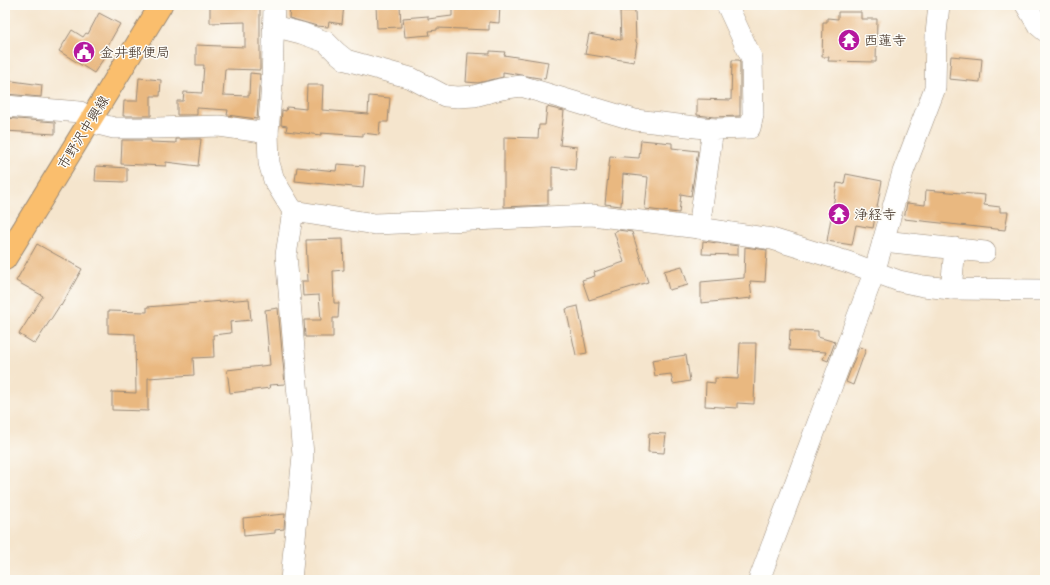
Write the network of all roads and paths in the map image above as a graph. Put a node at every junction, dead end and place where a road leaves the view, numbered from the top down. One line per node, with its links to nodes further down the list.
1 (161, 5): 9 (main road, 市野沢中興線)
2 (274, 5): 6 (street)
3 (727, 5): 10 (street)
4 (939, 5): 14 (street)
5 (1026, 5): 7 (street)
6 (273, 26): 10 (street); 11 (street)
7 (1045, 31)
8 (5, 106): 9 (street)
9 (90, 120): 11 (street); 17 (main road, 市野沢中興線)
10 (713, 129): 13 (street)
11 (268, 132): 12 (street)
12 (293, 210): 13 (street); 21 (street)
13 (699, 228): 18 (street)
14 (883, 241): 15 (street); 18 (street)
15 (955, 248): 16 (street); 19 (street)
16 (985, 252)
17 (5, 259)
18 (874, 273): 19 (street); 22 (street)
19 (951, 289): 20 (street)
20 (1045, 290)
21 (291, 580)
22 (759, 580)

